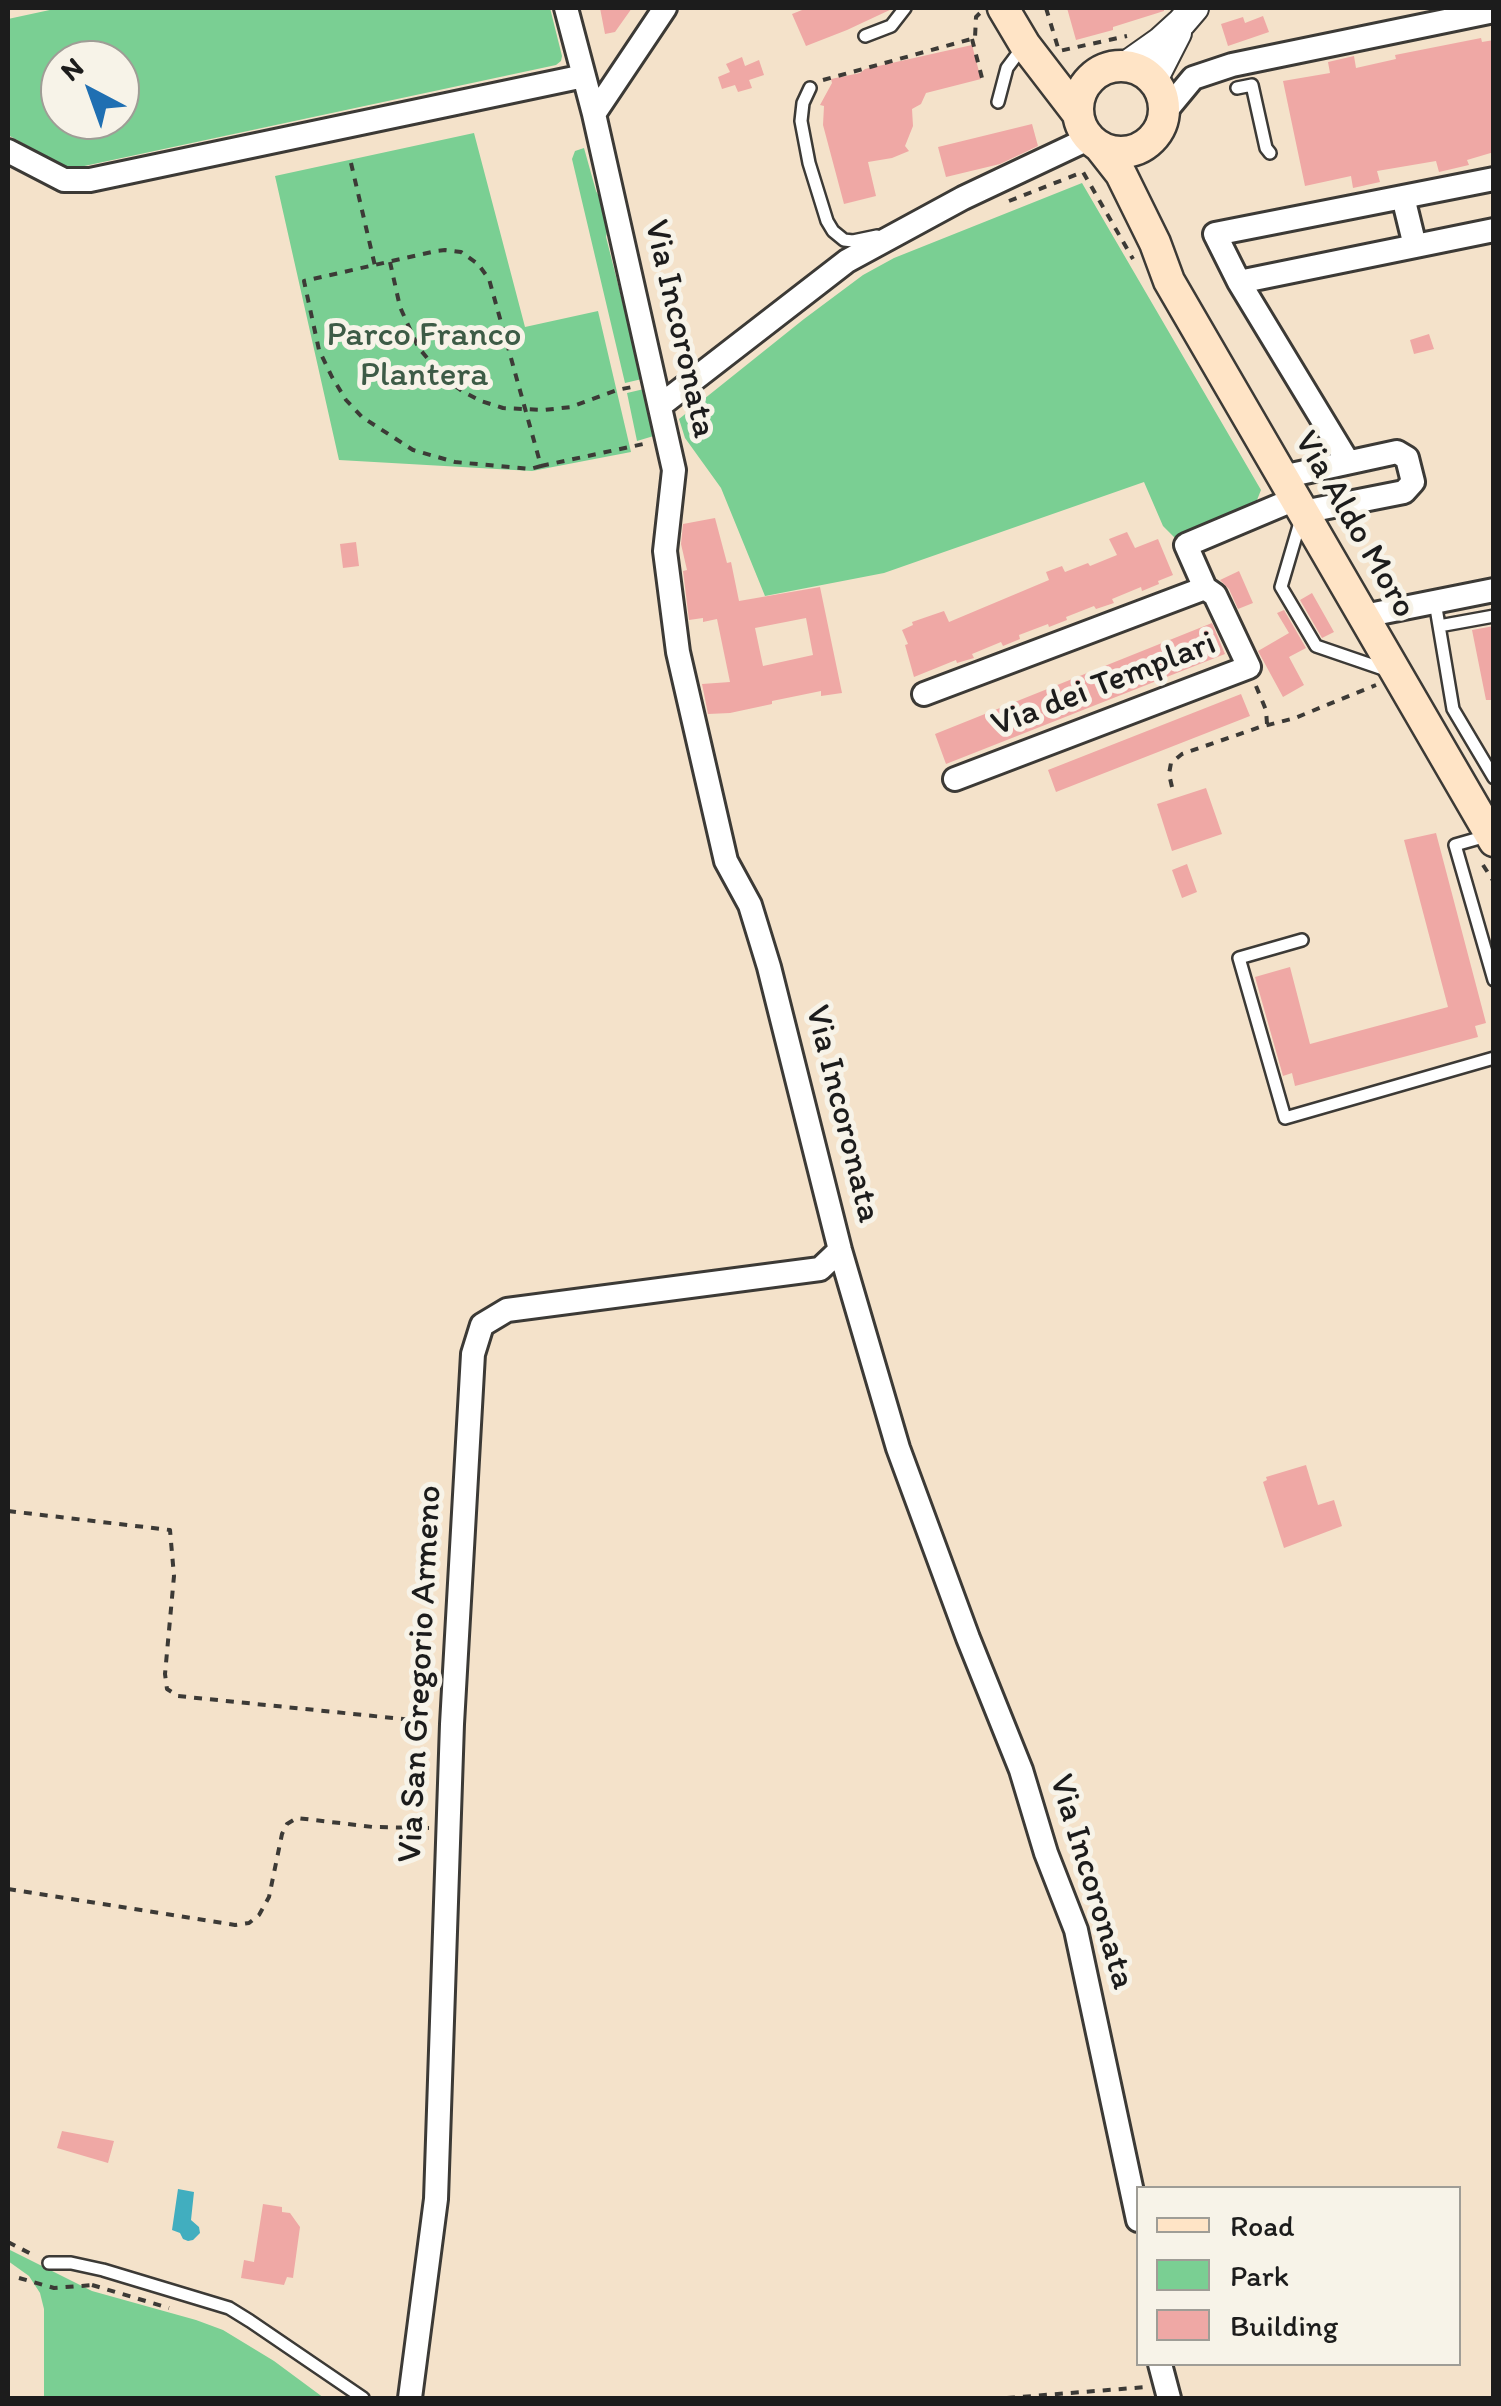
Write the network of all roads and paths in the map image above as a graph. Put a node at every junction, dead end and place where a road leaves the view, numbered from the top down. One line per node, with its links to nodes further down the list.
1 (566, 8): 15 (street, Via Incoronata)
2 (666, 8): 21 (street)
3 (905, 8): 10 (lane)
4 (986, 8): 11 (path)
5 (1003, 8): 12 (main road, Via Aldo Moro)
6 (1046, 8): 9 (path)
7 (1494, 11): 22 (street)
8 (1188, 15): 13 (street); 17 (street)
9 (1130, 35)
10 (865, 36)
11 (972, 39): 16 (path); 18 (path)
12 (1025, 45): 14 (main road, Via Aldo Moro); 20 (lane)
13 (1116, 67): 14 (main road); 17 (main road); 23 (main road)
14 (1045, 68): 23 (main road, Via Aldo Moro)
15 (584, 76): 21 (street, Via Incoronata); 24 (street)
16 (982, 78)
17 (1153, 80): 22 (main road)
18 (810, 88): 32 (lane)
19 (1237, 88): 25 (lane)
20 (998, 102)
21 (594, 114): 40 (street, Via Incoronata)
22 (1158, 126): 23 (main road); 33 (main road, Via Aldo Moro)
23 (1089, 133): 30 (street); 33 (main road, Via Aldo Moro)
24 (8, 151)
25 (1270, 154)
26 (351, 163): 37 (path)
27 (1494, 180): 28 (street)
28 (1404, 197): 34 (street); 39 (street)
29 (1000, 205): 38 (path)
30 (905, 229): 32 (lane); 35 (street)
31 (1494, 230): 34 (street)
32 (840, 238): 35 (lane)
33 (1155, 243): 46 (main road, Via Aldo Moro)
34 (1415, 246): 39 (street)
35 (847, 261): 41 (street)
36 (390, 262): 37 (path); 42 (path); 42 (path)
37 (375, 266): 45 (path)
38 (1140, 271)
39 (1239, 282): 44 (street)
40 (656, 382): 41 (street, Via Incoronata); 42 (path)
41 (661, 405): 66 (street, Via Incoronata)
42 (525, 411): 45 (path)
43 (652, 442): 45 (path)
44 (1348, 462): 46 (street); 46 (street)
45 (541, 466)
46 (1294, 496): 47 (street, Via dei Templari); 50 (main road, Via Aldo Moro); 54 (lane)
47 (1204, 588): 53 (street, Via dei Templari); 55 (street)
48 (1494, 590): 49 (street)
49 (1435, 602): 50 (street); 52 (lane)
50 (1364, 616): 54 (main road, Via Aldo Moro)
51 (1494, 616): 52 (lane)
52 (1439, 626): 57 (lane)
53 (1249, 667): 56 (path); 58 (street, Via dei Templari)
54 (1383, 673): 56 (path); 60 (main road, Via Aldo Moro)
55 (924, 694)
56 (1267, 724): 59 (path)
57 (1494, 778)
58 (955, 780)
59 (1172, 788)
60 (1484, 839): 61 (path); 63 (lane)
61 (1494, 882)
62 (1302, 940): 65 (lane)
63 (1490, 958): 64 (lane)
64 (1494, 980)
65 (1494, 1058)
66 (840, 1250): 68 (street, Via San Gregorio Armeno); 71 (street, Via Incoronata)
67 (8, 1511): 68 (path)
68 (452, 1724): 69 (street, Via San Gregorio Armeno)
69 (448, 1828): 70 (path); 80 (street, Via San Gregorio Armeno)
70 (8, 1889)
71 (1136, 2211)
72 (8, 2242): 73 (path)
73 (49, 2263): 75 (path); 79 (lane)
74 (19, 2278): 75 (path)
75 (93, 2286): 76 (path)
76 (181, 2311)
77 (1161, 2366): 82 (street)
78 (1147, 2387): 81 (path)
79 (363, 2398)
80 (410, 2398)
81 (1007, 2398)
82 (1169, 2398)

